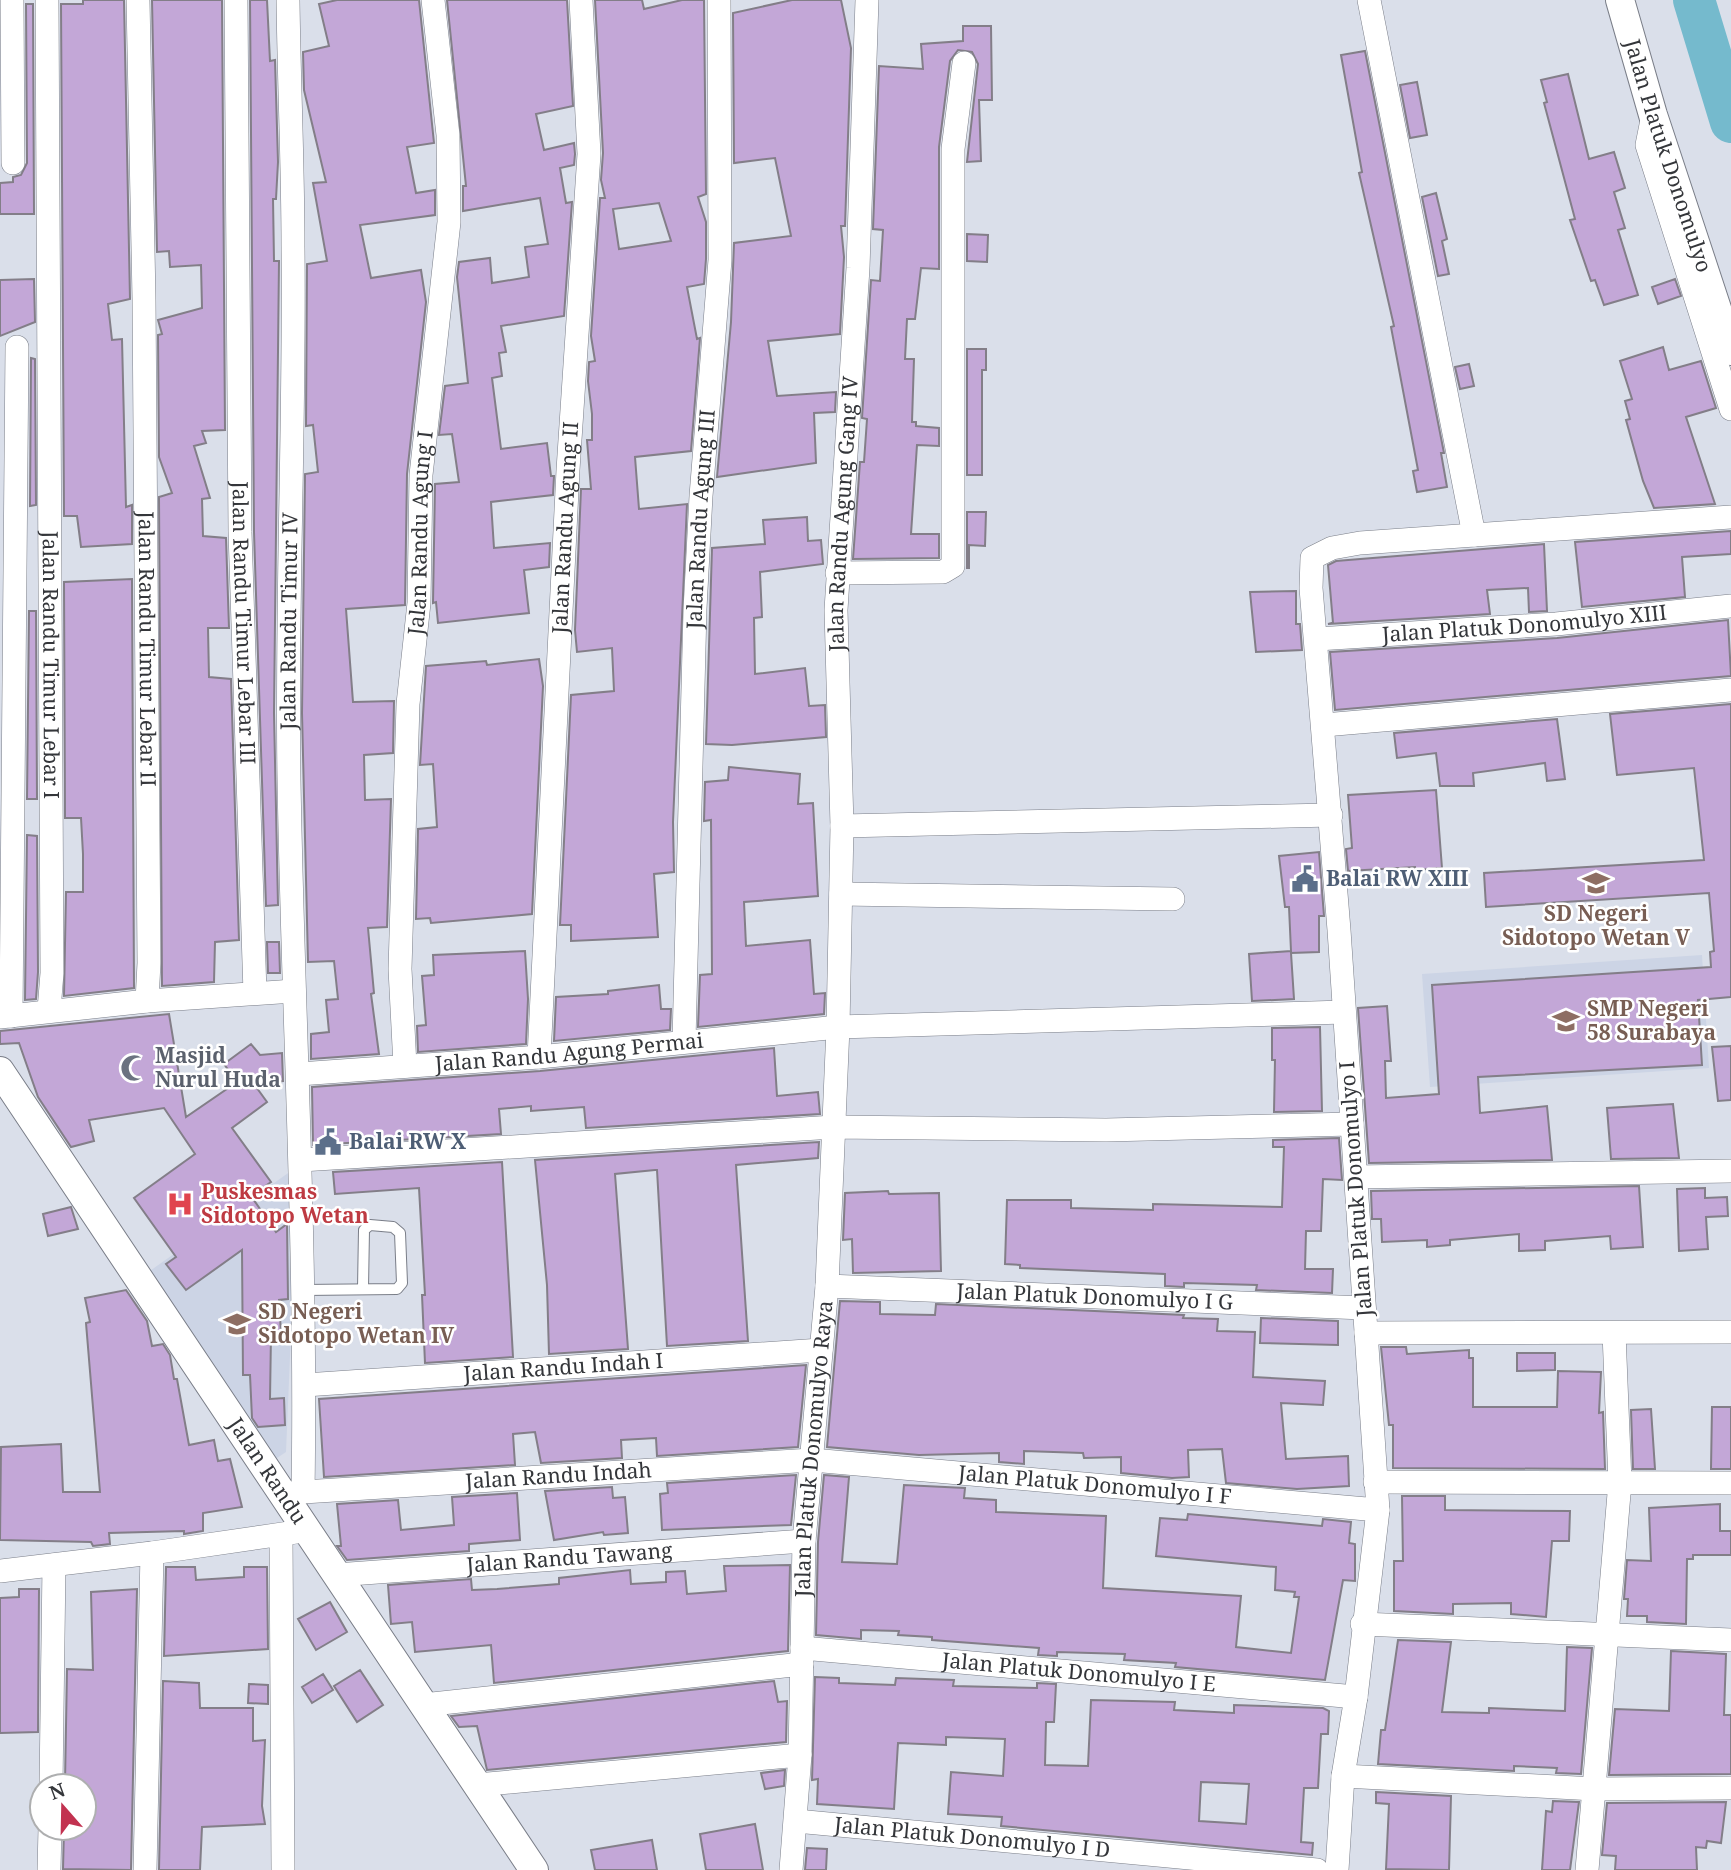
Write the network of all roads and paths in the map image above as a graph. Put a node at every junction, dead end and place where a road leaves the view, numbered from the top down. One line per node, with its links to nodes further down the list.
1 (12, 0): 14 (street)
2 (47, 0): 33 (street, Jalan Randu Timur Lebar I)
3 (138, 0): 32 (street, Jalan Randu Timur Lebar II)
4 (236, 0): 31 (street, Jalan Randu Timur Lebar III)
5 (288, 0): 30 (street, Jalan Randu Timur IV)
6 (433, 0): 39 (street, Jalan Randu Agung I)
7 (581, 0): 38 (street, Jalan Randu Agung II)
8 (719, 0): 37 (street, Jalan Randu Agung III)
9 (867, 0): 21 (street, Jalan Randu Agung Gang IV)
10 (1369, 0): 20 (street)
11 (1620, 0): 13 (street, Jalan Platuk Donomulyo)
12 (964, 63): 21 (street)
13 (1653, 116): 15 (street, Jalan Platuk Donomulyo); 18 (street)
14 (13, 163)
15 (1724, 303): 17 (street, Jalan Platuk Donomulyo)
16 (17, 347): 35 (street)
17 (1731, 351)
18 (1731, 409)
19 (1731, 517): 20 (street)
20 (1474, 535): 23 (street, Jalan Platuk Donomulyo I)
21 (837, 573): 27 (street, Jalan Randu Agung Gang IV)
22 (1731, 606): 23 (street, Jalan Platuk Donomulyo XIII)
23 (1317, 639): 25 (street, Jalan Platuk Donomulyo I)
24 (1731, 690): 25 (street)
25 (1324, 725): 26 (street, Jalan Platuk Donomulyo I)
26 (1331, 815): 27 (street); 34 (street, Jalan Platuk Donomulyo I)
27 (842, 826): 28 (street, Jalan Randu Agung Gang IV)
28 (841, 894): 29 (street); 36 (street, Jalan Randu Agung Gang IV)
29 (1172, 899)
30 (294, 991): 31 (street); 41 (street, Jalan Randu Timur IV)
31 (255, 993): 32 (street)
32 (147, 1000): 33 (street)
33 (49, 1010): 35 (street)
34 (1344, 1012): 36 (street, Jalan Randu Agung Permai); 42 (street, Jalan Platuk Donomulyo I)
35 (6, 1016)
36 (838, 1027): 37 (street, Jalan Randu Agung Permai); 43 (street, Jalan Platuk Donomulyo Raya)
37 (684, 1041): 38 (street, Jalan Randu Agung Permai)
38 (538, 1056): 39 (street, Jalan Randu Agung Permai)
39 (405, 1066): 41 (street, Jalan Randu Agung Permai)
40 (0, 1072): 60 (street, Jalan Randu)
41 (299, 1074): 44 (street, Jalan Randu Timur IV)
42 (1352, 1124): 43 (street); 46 (street, Jalan Platuk Donomulyo I)
43 (834, 1126): 44 (street); 47 (street, Jalan Platuk Donomulyo Raya)
44 (301, 1160): 49 (street, Jalan Randu Timur IV)
45 (1731, 1171): 46 (street)
46 (1356, 1177): 50 (street, Jalan Platuk Donomulyo I)
47 (827, 1286): 50 (street, Jalan Platuk Donomulyo I G); 54 (street, Jalan Platuk Donomulyo Raya)
48 (363, 1288): 48 (lane); 49 (lane)
49 (303, 1290): 55 (street, Jalan Randu Timur IV)
50 (1364, 1308): 52 (street, Jalan Platuk Donomulyo I)
51 (1731, 1332): 53 (street)
52 (1366, 1333): 53 (street); 57 (street, Jalan Platuk Donomulyo I)
53 (1614, 1333): 58 (street)
54 (821, 1350): 55 (street, Jalan Randu Indah I); 56 (street, Jalan Platuk Donomulyo Raya)
55 (305, 1385): 60 (street, Jalan Randu Timur IV)
56 (812, 1460): 60 (street, Jalan Randu Indah); 61 (street, Jalan Platuk Donomulyo I F); 63 (street, Jalan Platuk Donomulyo Raya)
57 (1375, 1482): 58 (street); 61 (street, Jalan Platuk Donomulyo I)
58 (1620, 1482): 59 (street); 69 (street)
59 (1731, 1483)
60 (293, 1493): 62 (street, Jalan Randu)
61 (1378, 1510): 68 (street, Jalan Platuk Donomulyo I)
62 (293, 1532): 64 (street); 67 (street, Jalan Randu); 84 (street)
63 (804, 1541): 67 (street, Jalan Randu Tawang); 71 (street, Jalan Platuk Donomulyo Raya)
64 (152, 1553): 65 (street); 83 (street)
65 (54, 1565): 66 (street); 75 (street)
66 (0, 1571)
67 (336, 1575): 73 (street, Jalan Randu)
68 (1362, 1624): 69 (street); 72 (street, Jalan Platuk Donomulyo I)
69 (1608, 1635): 70 (street); 79 (street)
70 (1731, 1640)
71 (802, 1656): 72 (street, Jalan Platuk Donomulyo I E); 73 (street, Jalan Platuk Donomulyo I E); 74 (street, Jalan Platuk Donomulyo Raya)
72 (1356, 1697): 76 (street, Jalan Platuk Donomulyo I)
73 (423, 1705): 77 (street, Jalan Randu)
74 (800, 1755): 77 (street); 80 (street, Jalan Platuk Donomulyo Raya)
75 (51, 1772)
76 (1343, 1776): 79 (street); 88 (street, Jalan Platuk Donomulyo I)
77 (477, 1785): 85 (street, Jalan Randu)
78 (1731, 1788): 79 (street)
79 (1595, 1789): 89 (street)
80 (796, 1821): 86 (street, Jalan Platuk Donomulyo Raya); 87 (street, Jalan Platuk Donomulyo I D)
81 (50, 1842): 82 (street)
82 (49, 1870)
83 (145, 1870)
84 (283, 1870)
85 (534, 1870)
86 (791, 1870)
87 (1317, 1870)
88 (1337, 1870)
89 (1587, 1870)

